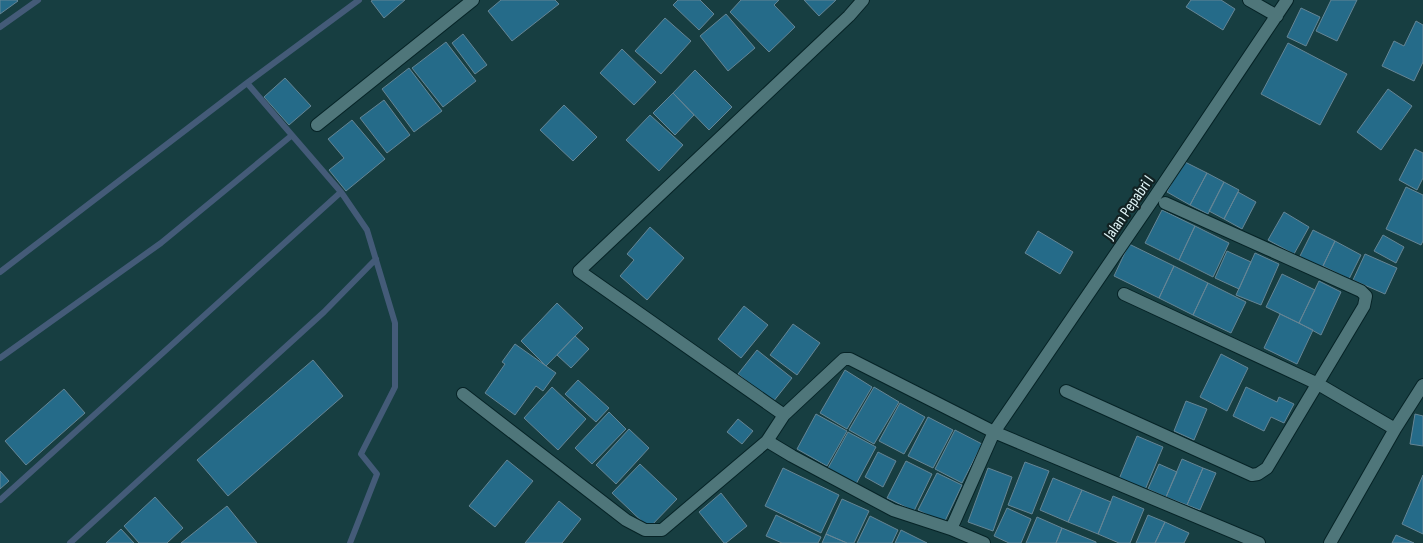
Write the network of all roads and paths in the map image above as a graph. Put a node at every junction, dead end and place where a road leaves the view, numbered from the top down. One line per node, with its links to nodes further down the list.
1 (473, 0): 6 (street)
2 (863, 0): 13 (street)
3 (1249, 0): 5 (street)
4 (1287, 0): 5 (street, Jalan Pepabri I)
5 (1277, 16): 15 (street, Jalan Pepabri I)
6 (317, 125)
7 (1165, 203): 9 (street)
8 (1124, 294): 9 (street)
9 (1318, 384): 11 (street); 14 (street)
10 (1423, 385): 14 (street)
11 (1066, 391)
12 (463, 394): 16 (street)
13 (784, 415): 15 (street); 16 (street)
14 (1395, 429): 20 (street)
15 (994, 432): 17 (street, Jalan Pepabri I); 19 (street)
16 (767, 441): 17 (street)
17 (951, 529): 18 (street)
18 (984, 543)
19 (1259, 543)
20 (1330, 543)

